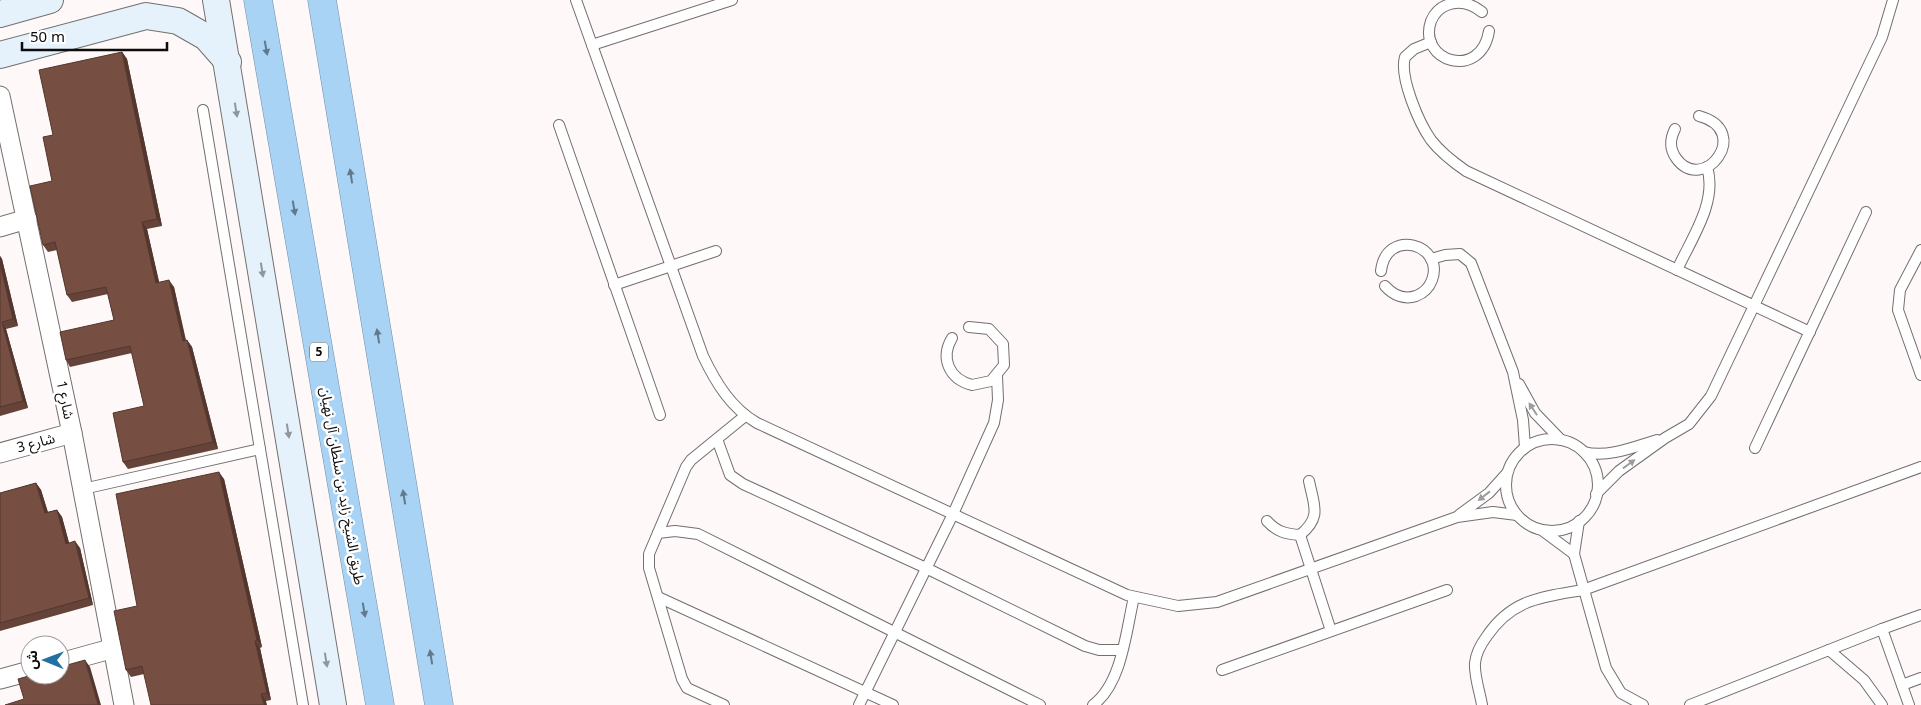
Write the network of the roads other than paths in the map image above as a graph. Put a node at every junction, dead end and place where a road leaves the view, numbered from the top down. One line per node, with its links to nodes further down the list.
1 (50, 0): 10 (main road)
2 (216, 0): 15 (main road)
3 (258, 0): 88 (highway, طريق الشيخ زايد بن سلطان آل نهيان / 5, one-way to 88)
4 (322, 0): 89 (highway, one-way to 4)
5 (576, 0): 13 (lane)
6 (732, 0): 13 (lane)
7 (1893, 0): 33 (lane)
8 (152, 8): 14 (main road); 15 (main road)
9 (1482, 12): 12 (lane)
10 (0, 14)
11 (1489, 31): 12 (lane)
12 (1432, 42): 29 (lane)
13 (592, 45): 28 (lane)
14 (0, 55)
15 (228, 62): 87 (main road, one-way to 87)
16 (0, 96): 23 (street, شارع 1)
17 (203, 110): 48 (lane)
18 (1699, 116): 21 (lane)
19 (559, 125): 31 (lane)
20 (1675, 128): 21 (lane)
21 (1708, 167): 29 (lane)
22 (1866, 212): 35 (lane)
23 (27, 219): 24 (street); 42 (street, شارع 1)
24 (0, 226)
25 (1921, 250): 38 (lane)
26 (716, 251): 28 (lane)
27 (1431, 259): 30 (lane); 32 (lane); 37 (lane)
28 (670, 266): 31 (lane); 41 (lane)
29 (1677, 270): 33 (lane)
30 (1380, 271)
31 (614, 284): 40 (lane)
32 (1385, 286)
33 (1754, 306): 35 (lane); 43 (lane)
34 (969, 326): 39 (lane)
35 (1810, 332): 47 (lane)
36 (952, 338): 39 (lane)
37 (1512, 372): 45 (lane, one-way to 37); 46 (lane)
38 (1921, 375)
39 (997, 376): 56 (lane)
40 (660, 415)
41 (745, 416): 44 (lane); 56 (lane)
42 (72, 433): 50 (street, شارع 3); 54 (street, شارع 1)
43 (1665, 438): 49 (lane); 55 (lane, one-way to 43)
44 (717, 439): 62 (lane); 65 (lane)
45 (1561, 440): 46 (lane); 49 (lane)
46 (1525, 447): 52 (lane)
47 (1755, 448)
48 (260, 449): 54 (lane); 86 (lane)
49 (1584, 452): 55 (lane)
50 (0, 453)
51 (1921, 467): 68 (lane)
52 (1508, 472): 57 (lane); 58 (lane, one-way to 58)
53 (1309, 481): 63 (lane)
54 (83, 490): 75 (street, شارع 1)
55 (1596, 494): 59 (lane)
56 (953, 514): 65 (lane); 70 (lane)
57 (1517, 515): 58 (lane); 61 (lane)
58 (1457, 517): 66 (lane)
59 (1579, 521): 61 (lane); 64 (lane)
60 (1267, 522): 63 (lane)
61 (1543, 530): 64 (lane)
62 (658, 533): 69 (lane); 74 (lane)
63 (1300, 535): 66 (lane)
64 (1574, 554): 68 (lane)
65 (926, 568): 74 (lane); 76 (lane)
66 (1310, 569): 70 (lane); 73 (lane)
67 (1447, 590): 73 (lane)
68 (1583, 590): 95 (lane); 96 (lane)
69 (658, 596): 84 (lane); 90 (lane)
70 (1134, 597): 76 (lane)
71 (1921, 615): 72 (lane)
72 (1882, 629): 77 (lane); 83 (lane)
73 (1331, 631): 79 (lane)
74 (894, 634): 84 (lane); 93 (lane)
75 (114, 648): 78 (street); 85 (street, شارع 1)
76 (1121, 650): 94 (lane)
77 (1829, 650): 97 (lane); 98 (lane)
78 (70, 660)
79 (1222, 670)
80 (20, 674): 82 (street)
81 (1921, 678): 83 (lane)
82 (0, 679)
83 (1902, 685): 99 (lane)
84 (866, 692): 91 (lane); 92 (lane)
85 (124, 705)
86 (303, 705)
87 (333, 705)
88 (380, 705)
89 (439, 705)
90 (724, 705)
91 (859, 705)
92 (893, 705)
93 (1040, 705)
94 (1093, 705)
95 (1482, 705)
96 (1643, 705)
97 (1690, 705)
98 (1882, 705)
99 (1909, 705)

